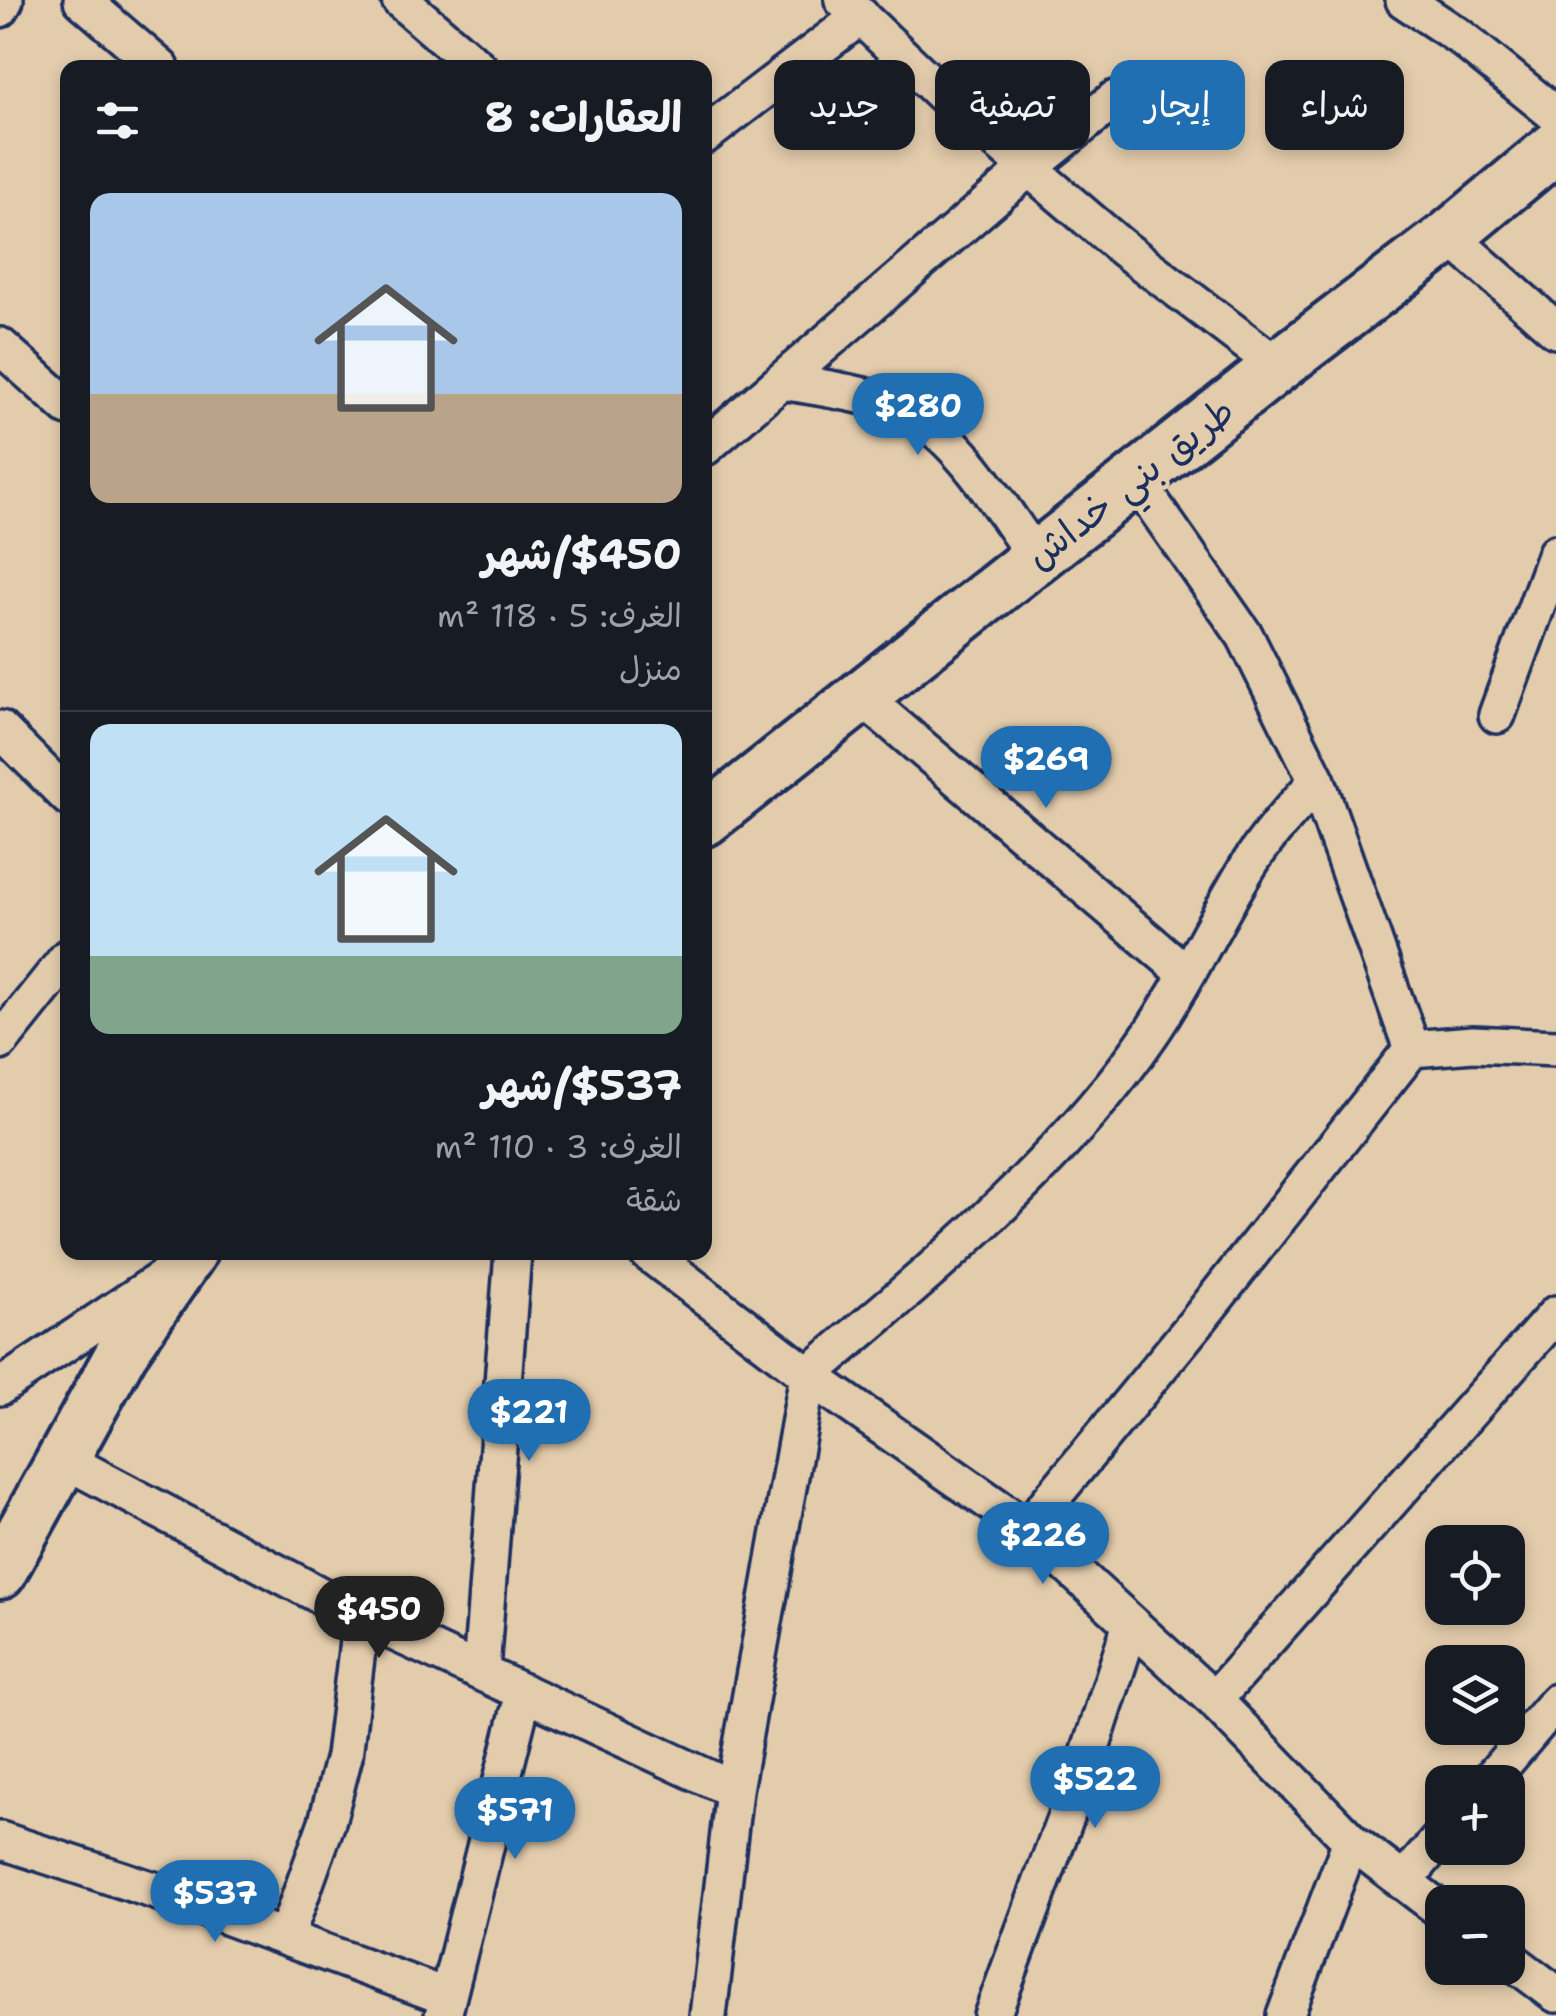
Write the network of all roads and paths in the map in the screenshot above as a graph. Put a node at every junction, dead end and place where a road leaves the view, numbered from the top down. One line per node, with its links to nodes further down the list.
1 (5, 0): 6 (street)
2 (82, 0): 7 (street)
3 (400, 0): 8 (street)
4 (1404, 0): 10 (street)
5 (852, 8): 11 (street); 13 (street)
6 (0, 9)
7 (152, 60)
8 (470, 60)
9 (1110, 104): 13 (street)
10 (1556, 115)
11 (712, 129)
12 (1556, 147): 14 (main road, طريق بني خداش)
13 (1029, 168): 17 (street); 18 (street)
14 (1448, 236): 15 (street); 17 (main road, طريق بني خداش)
15 (1556, 330)
16 (0, 346): 19 (street)
17 (1278, 366): 21 (main road, طريق بني خداش)
18 (783, 381): 20 (street); 23 (street)
19 (60, 400)
20 (712, 434)
21 (1136, 480): 23 (main road, طريق بني خداش); 27 (street)
22 (1556, 553): 25 (street)
23 (1036, 556): 24 (main road, طريق بني خداش)
24 (862, 697): 29 (main road, طريق بني خداش); 31 (street)
25 (1497, 715)
26 (0, 729): 28 (street)
27 (1317, 781): 31 (street); 33 (street)
28 (60, 789)
29 (712, 815)
30 (60, 967): 32 (street)
31 (1187, 974): 39 (street)
32 (0, 1042)
33 (1412, 1048): 34 (street); 42 (street)
34 (1556, 1048)
35 (185, 1260): 40 (street); 41 (main road)
36 (512, 1260): 46 (street)
37 (657, 1260): 39 (street)
38 (1556, 1314): 48 (street)
39 (808, 1375): 42 (street); 51 (street)
40 (0, 1387)
41 (61, 1458): 43 (main road); 44 (street)
42 (1028, 1528): 45 (street)
43 (0, 1573)
44 (361, 1617): 46 (street); 57 (street)
45 (1131, 1624): 48 (street); 62 (street)
46 (480, 1670): 47 (street)
47 (524, 1692): 51 (street); 60 (street)
48 (1214, 1700): 53 (street)
49 (1556, 1702): 50 (street)
50 (1502, 1765)
51 (734, 1790): 61 (street)
52 (0, 1840): 57 (street)
53 (1351, 1842): 55 (street); 63 (street)
54 (1425, 1856): 55 (street)
55 (1403, 1882): 56 (street)
56 (1425, 1898)
57 (286, 1936): 60 (street)
58 (1525, 1971): 59 (street)
59 (1556, 1994)
60 (445, 2007)
61 (708, 2016)
62 (992, 2016)
63 (1285, 2016)

